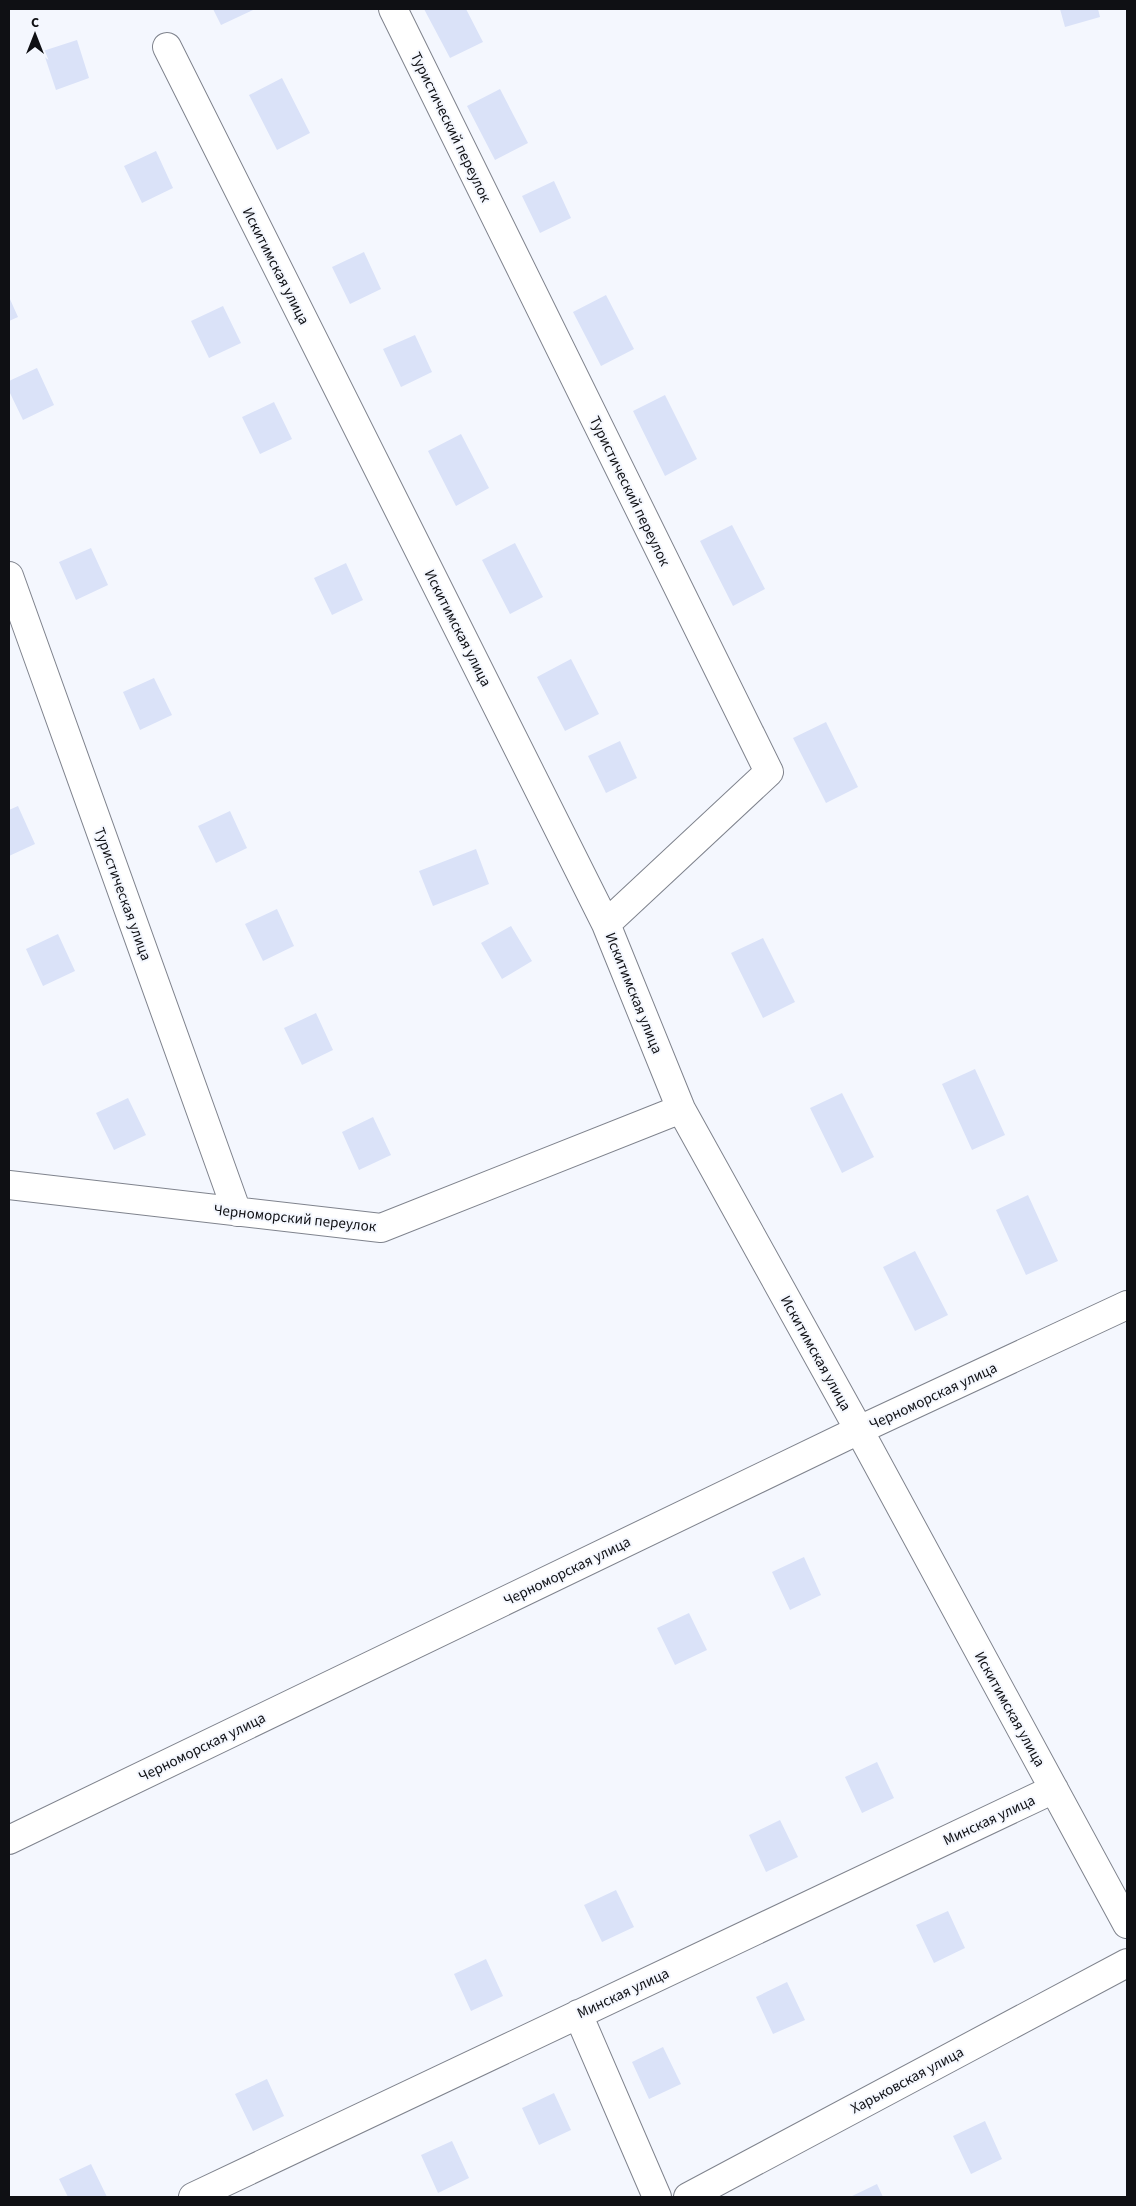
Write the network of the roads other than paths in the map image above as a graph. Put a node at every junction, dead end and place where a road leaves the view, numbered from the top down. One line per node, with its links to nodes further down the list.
1 (393, 9): 4 (street, Туристический переулок)
2 (167, 47): 4 (street, Искитимская улица)
3 (9, 576): 7 (street, Туристическая улица)
4 (606, 924): 5 (street, Искитимская улица)
5 (680, 1110): 7 (street, Черноморский переулок); 9 (street, Искитимская улица)
6 (9, 1185): 7 (street, Черноморский переулок)
7 (238, 1212)
8 (1127, 1304): 9 (street, Черноморская улица)
9 (859, 1430): 10 (street, Искитимская улица); 11 (street, Черноморская улица)
10 (1054, 1789): 12 (street, Искитимская улица); 14 (street, Минская улица)
11 (9, 1840)
12 (1127, 1924)
13 (1127, 1963): 17 (street, Харьковская улица)
14 (578, 2014): 15 (street, Минская улица); 16 (street)
15 (193, 2197)
16 (657, 2197)
17 (688, 2197)

